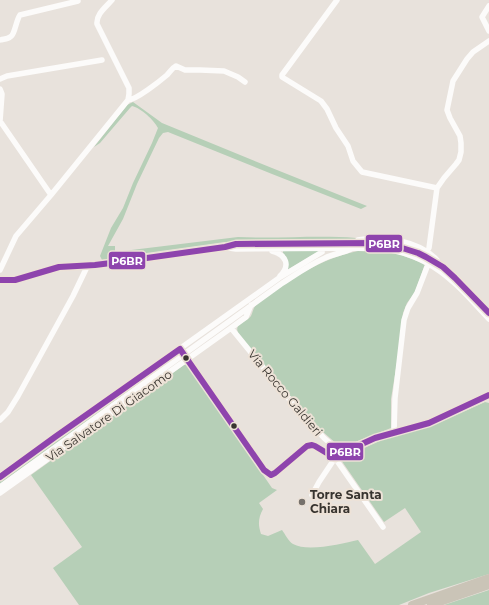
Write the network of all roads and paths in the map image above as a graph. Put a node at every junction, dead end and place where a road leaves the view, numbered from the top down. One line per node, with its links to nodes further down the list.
1 (112, 0): 12 (street)
2 (337, 0): 13 (street)
3 (78, 1): 6 (street)
4 (489, 6): 5 (street)
5 (489, 31)
6 (0, 40)
7 (489, 41): 13 (street)
8 (102, 60): 9 (street)
9 (0, 79)
10 (245, 82): 12 (street)
11 (0, 88): 14 (street)
12 (128, 100): 14 (street)
13 (437, 188): 17 (street)
14 (51, 195): 24 (street)
15 (358, 240): 22 (street)
16 (225, 247): 18 (street); 21 (street); 22 (street)
17 (429, 248)
18 (269, 249): 19 (street); 25 (street)
19 (351, 249): 27 (street, Via Salvatore Di Giacomo); 29 (street)
20 (322, 252): 25 (street, Via Salvatore Di Giacomo)
21 (87, 265): 26 (street); 34 (street)
22 (441, 266): 28 (street)
23 (427, 267): 35 (street)
24 (0, 270)
25 (279, 278): 31 (street, Via Salvatore Di Giacomo)
26 (0, 280)
27 (251, 306): 30 (street, Via Salvatore Di Giacomo); 32 (street, Via Salvatore Di Giacomo)
28 (489, 313)
29 (489, 319)
30 (231, 328): 32 (street, Via Salvatore Di Giacomo); 36 (street, Via Rocco Galdieri)
31 (180, 349): 32 (street, Via Rocco Galdieri); 38 (street, Via Salvatore Di Giacomo)
32 (185, 357): 37 (street, Via Rocco Galdieri); 39 (street, Via Salvatore Di Giacomo); 40 (street, Via Salvatore Di Giacomo)
33 (487, 397): 35 (street)
34 (0, 420)
35 (394, 432): 36 (street)
36 (342, 453): 37 (street)
37 (335, 458): 41 (street); 42 (street)
38 (0, 477)
39 (0, 487)
40 (0, 493)
41 (312, 495)
42 (383, 527)
43 (489, 578): 45 (highway)
44 (489, 585): 46 (highway)
45 (412, 605)
46 (431, 605)

